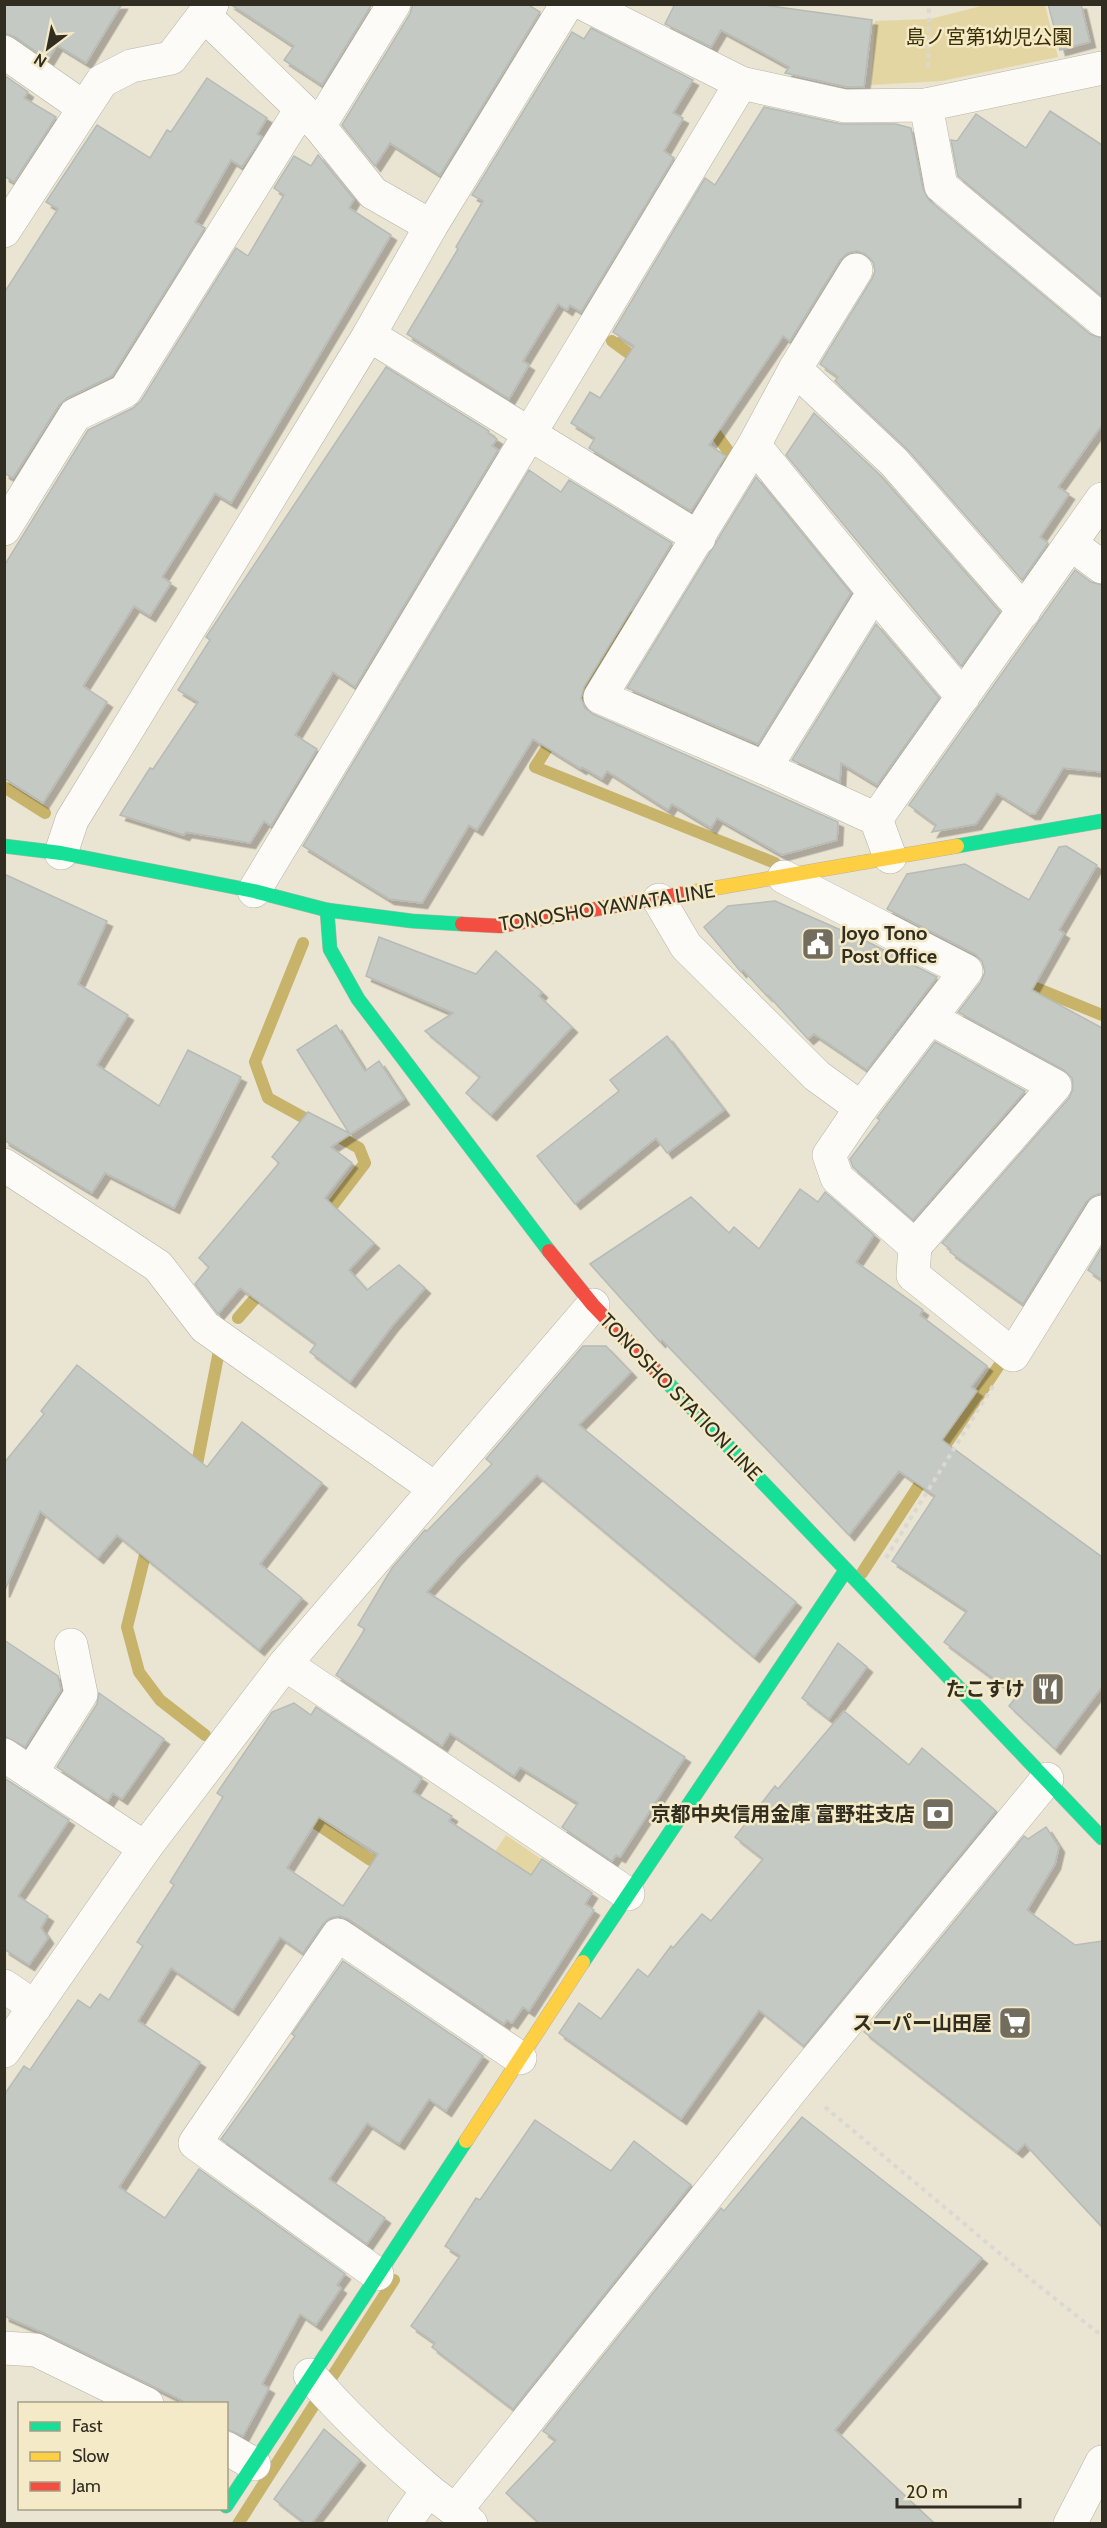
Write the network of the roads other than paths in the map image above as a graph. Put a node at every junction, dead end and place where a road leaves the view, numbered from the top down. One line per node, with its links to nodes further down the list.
1 (394, 4): 10 (street)
2 (567, 4): 11 (street)
3 (584, 4): 7 (street)
4 (208, 10): 9 (street); 10 (street)
5 (4, 52): 9 (street)
6 (1098, 74): 8 (street)
7 (741, 83): 8 (street); 17 (street)
8 (926, 105): 14 (street)
9 (83, 106): 12 (street)
10 (310, 118): 11 (street); 20 (street)
11 (431, 226): 15 (street)
12 (4, 231)
13 (856, 270): 16 (street)
14 (1102, 320)
15 (369, 335): 17 (street); 31 (street)
16 (795, 369): 18 (street); 25 (street)
17 (531, 433): 21 (street); 34 (street)
18 (754, 445): 21 (street); 24 (street)
19 (1102, 499): 22 (street)
20 (4, 529)
21 (699, 538): 27 (street)
22 (1071, 544): 23 (street); 25 (street)
23 (1102, 567)
24 (873, 592): 26 (street); 27 (street)
25 (1024, 611): 26 (street)
26 (963, 697): 28 (street)
27 (765, 768): 28 (street)
28 (876, 819): 32 (street)
29 (1102, 821): 32 (main road, TONOSHO YAWATA LINE)
30 (7, 851): 31 (main road, TONOSHO YAWATA LINE)
31 (61, 853): 34 (main road, TONOSHO YAWATA LINE)
32 (890, 857): 33 (main road, TONOSHO YAWATA LINE)
33 (784, 877): 35 (main road, TONOSHO YAWATA LINE); 37 (street)
34 (254, 891): 36 (main road, TONOSHO YAWATA LINE)
35 (659, 900): 36 (main road, TONOSHO YAWATA LINE); 38 (street)
36 (327, 910): 42 (main road, TONOSHO STATION LINE)
37 (930, 1018): 38 (street); 41 (street)
38 (861, 1108): 41 (street)
39 (4, 1165): 43 (street)
40 (1102, 1212): 41 (street)
41 (915, 1246)
42 (593, 1305): 43 (street); 44 (main road, TONOSHO STATION LINE)
43 (434, 1488): 46 (street)
44 (846, 1570): 49 (main road, TONOSHO STATION LINE); 52 (main road)
45 (70, 1645): 48 (street)
46 (285, 1664): 51 (street); 52 (street)
47 (4, 1755): 48 (street)
48 (31, 1773): 51 (street)
49 (1047, 1779): 50 (main road, TONOSHO STATION LINE); 66 (street)
50 (1102, 1838)
51 (145, 1848): 54 (street)
52 (628, 1894): 56 (main road)
53 (4, 1986): 54 (street)
54 (35, 2007): 55 (street)
55 (4, 2051)
56 (519, 2058): 57 (main road); 57 (street)
57 (377, 2274): 59 (main road)
58 (4, 2348): 60 (street)
59 (310, 2375): 61 (main road); 63 (street)
60 (145, 2402)
61 (240, 2456): 64 (main road)
62 (1102, 2462): 69 (street)
63 (428, 2490): 66 (street); 68 (street)
64 (228, 2500)
65 (224, 2510): 67 (street)
66 (464, 2517)
67 (216, 2523)
68 (404, 2523)
69 (1070, 2523)

